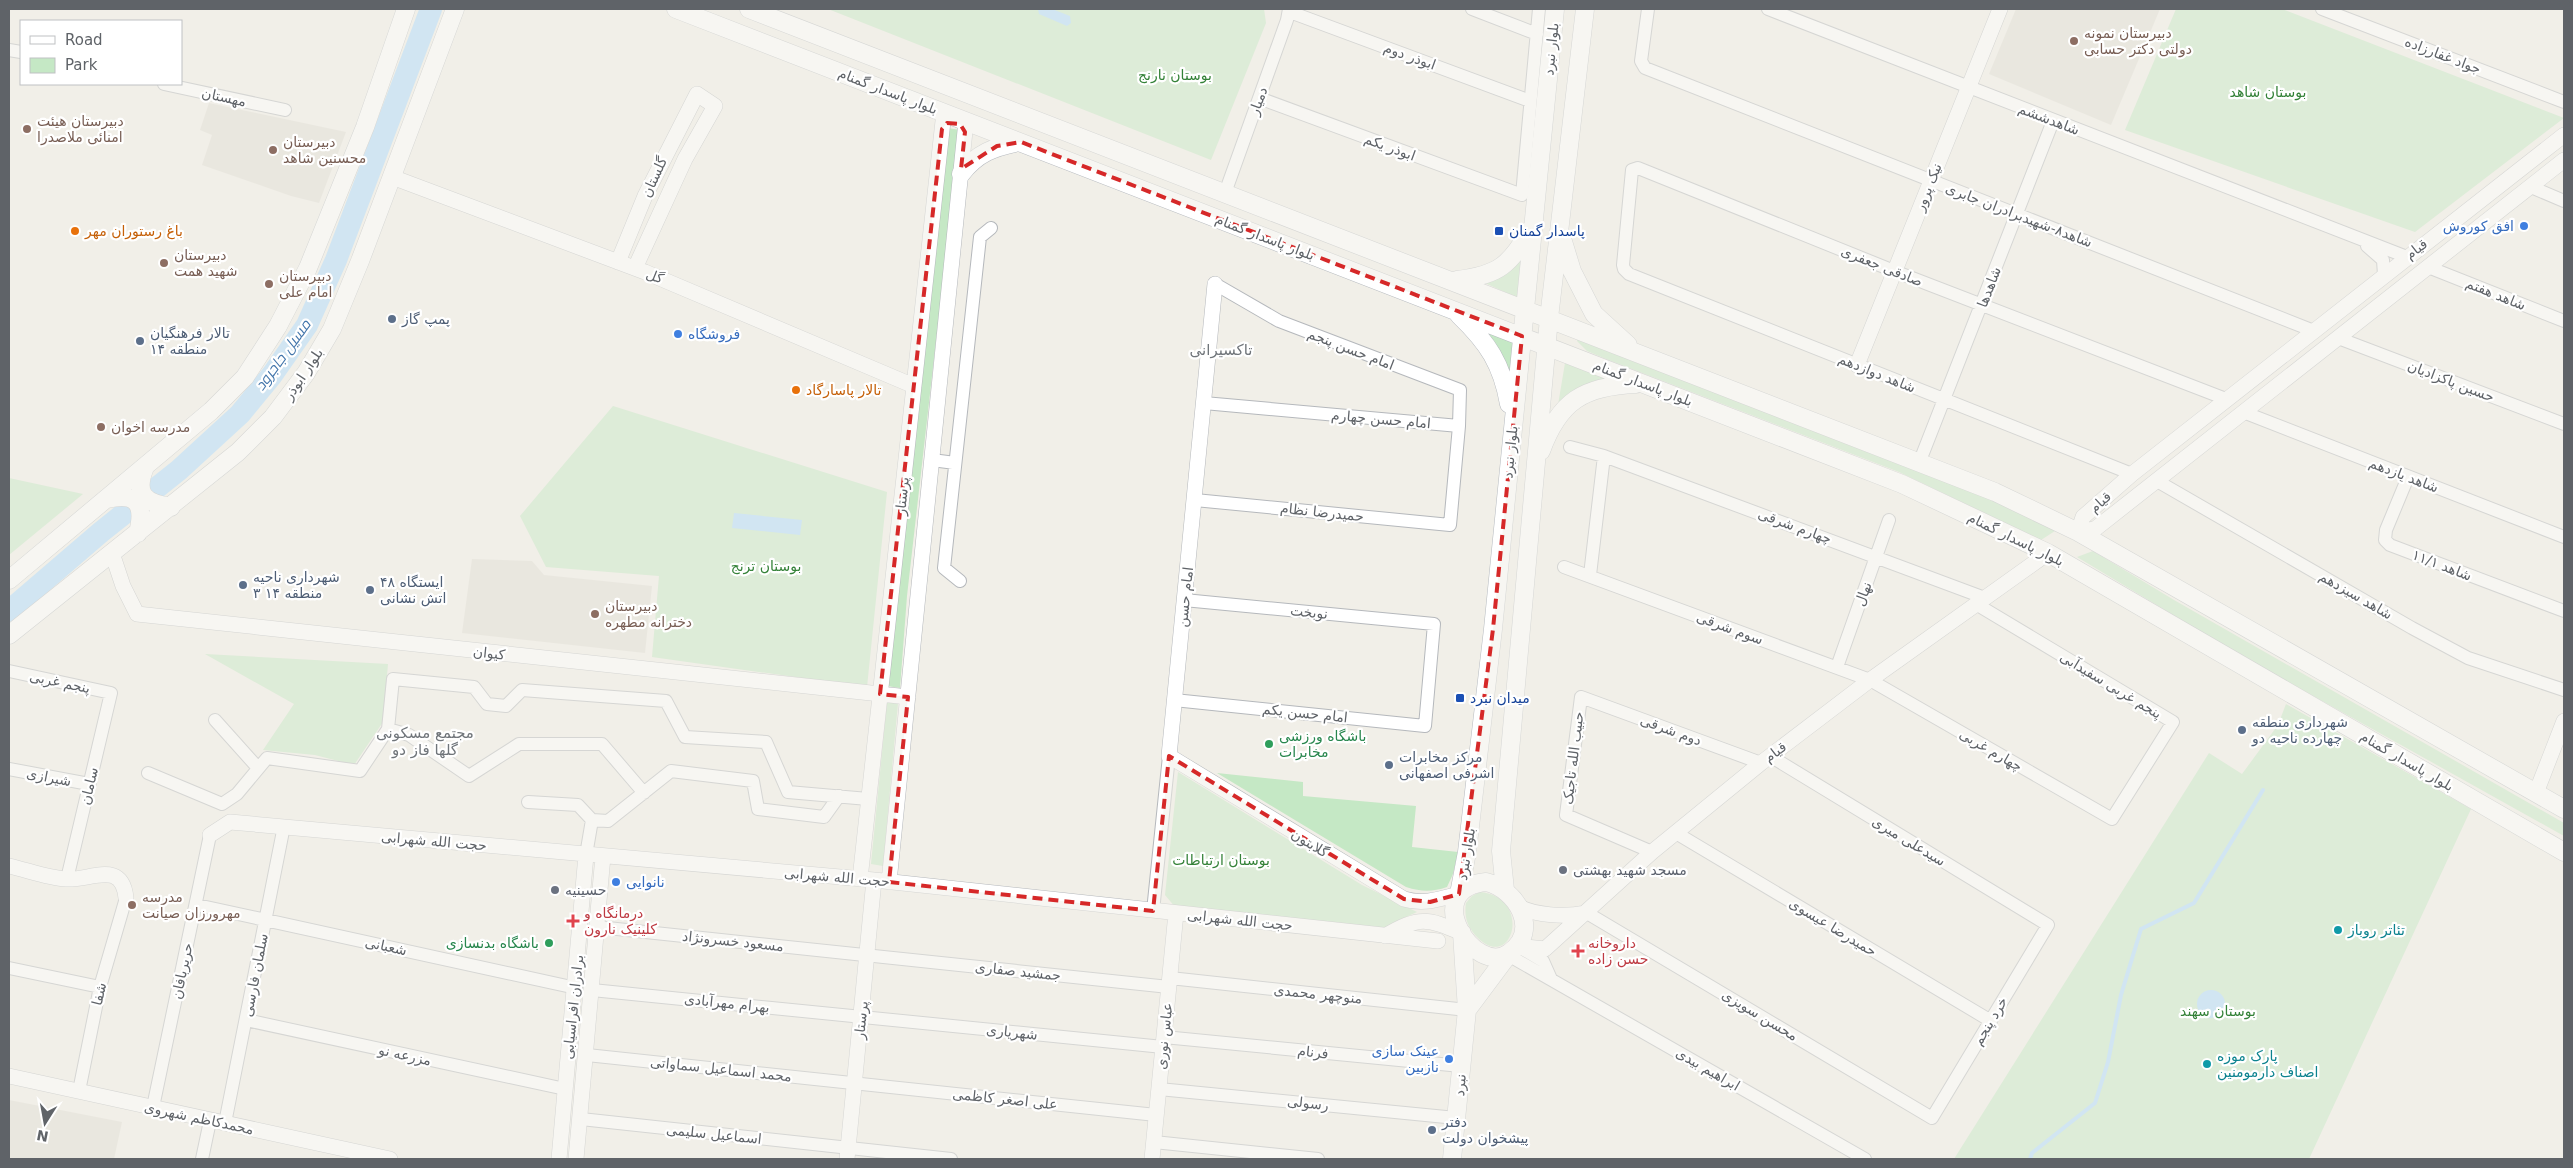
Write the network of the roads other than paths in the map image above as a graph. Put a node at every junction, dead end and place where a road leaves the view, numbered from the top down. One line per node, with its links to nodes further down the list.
1 (406, 9): 73 (main road)
2 (455, 9): 28 (main road, بلوار ابوذر)
3 (676, 9): 21 (main road, بلوار پاسدار گمنام)
4 (748, 9): 31 (main road, بلوار پاسدار گمنام)
5 (1472, 9): 14 (street)
6 (1539, 9): 14 (street)
7 (1555, 9): 34 (main road, بلوار نبرد)
8 (1585, 9): 37 (main road, بلوار نبرد)
9 (1648, 9): 29 (street, شاهد۸-شهیدبرادران جابری)
10 (1768, 9): 16 (street, شاهدششم)
11 (2000, 9): 16 (street, نیک پرور)
12 (2322, 9): 19 (street, جواد غفارزاده)
13 (1289, 10): 17 (street, دمیار); 18 (street, ابوذر دوم)
14 (1537, 34): 18 (street)
15 (169, 85): 20 (street, مهستان)
16 (1968, 88): 22 (street, شاهدششم); 29 (street, نیک پرور)
17 (1259, 98): 18 (street, ابوذر یکم); 31 (street, دمیار)
18 (1530, 101)
19 (2564, 102)
20 (285, 110)
21 (943, 121): 23 (main road, بلوار پاسدار گمنام); 59 (street, پرستار)
22 (2053, 121): 33 (street, شاهدها); 36 (street, شاهدششم)
23 (966, 126): 25 (main road, بلوار پاسدار گمنام); 27 (street, پرستار)
24 (2564, 135): 38 (street, قیام)
25 (1020, 142): 27 (main road); 49 (main road, بلوار پاسدار گمنام)
26 (2564, 160): 30 (street, قیام)
27 (961, 174): 70 (street, پرستار)
28 (392, 177): 39 (street, گل); 79 (main road, بلوار ابوذر)
29 (1931, 180): 33 (street, شاهد۸-شهیدبرادران جابری); 43 (street, نیک پرور)
30 (2530, 187): 32 (street); 40 (street, قیام)
31 (1225, 193): 45 (main road, بلوار پاسدار گمنام)
32 (2564, 201)
33 (2017, 213): 47 (street, شاهدها); 52 (street, شاهد۸-شهیدبرادران جابری)
34 (1534, 224): 45 (main road); 48 (main road, بلوار نبرد)
35 (991, 228): 71 (street)
36 (2332, 228): 38 (street, شاهدششم); 44 (street, شاهدششم)
37 (1559, 230): 50 (main road, بلوار نبرد); 56 (main road)
38 (2407, 257): 40 (street); 44 (street, قیام)
39 (618, 262): 41 (street, گل); 41 (street, گلستان)
40 (2428, 267): 51 (street, شاهد هفتم); 54 (street, قیام)
41 (636, 268): 59 (street, گل)
42 (1624, 269): 43 (street, صادقی جعفری); 57 (street, شاهد دوازدهم)
43 (1894, 271): 47 (street, صادقی جعفری); 57 (street, نیک پرور)
44 (2384, 275): 52 (street, قیام)
45 (1452, 281): 48 (main road, بلوار پاسدار گمنام)
46 (1215, 284): 62 (street, امام حسن); 65 (street, امام حسن پنجم)
47 (1981, 305): 60 (street, صادقی جعفری); 61 (street, شاهدها)
48 (1525, 309): 50 (main road, بلوار پاسدار گمنام); 53 (main road, بلوار نبرد)
49 (1453, 310): 53 (main road, بلوار پاسدار گمنام); 66 (main road)
50 (1549, 318): 55 (main road, بلوار نبرد); 56 (main road, بلوار پاسدار گمنام)
51 (2564, 321)
52 (2314, 331): 60 (street, قیام)
53 (1522, 336): 55 (main road, بلوار پاسدار گمنام); 66 (main road, بلوار نبرد)
54 (2338, 338): 63 (street, قیام); 64 (street, حسین پاکزادیان)
55 (1546, 346): 58 (main road, بلوار پاسدار گمنام); 72 (main road, بلوار نبرد)
56 (1636, 352): 81 (main road, بلوار پاسدار گمنام)
57 (1857, 365): 61 (street, شاهد دوازدهم)
58 (1644, 384): 72 (main road); 85 (main road, بلوار پاسدار گمنام)
59 (914, 386): 101 (street, پرستار)
60 (2226, 399): 74 (street, قیام)
61 (1944, 400): 68 (street, شاهدها); 74 (street, شاهد دوازدهم)
62 (1204, 403): 65 (street, امام حسن چهارم); 78 (street, امام حسن)
63 (2244, 412): 75 (street, شاهد یازدهم); 76 (street, قیام)
64 (2564, 424)
65 (1458, 426): 78 (street, حمیدرضا نظام)
66 (1513, 427): 133 (main road, بلوار نبرد)
67 (1570, 447): 69 (street, چهارم شرقی)
68 (1924, 453)
69 (1604, 456): 86 (street, چهارم شرقی); 88 (street)
70 (932, 460): 71 (street); 102 (street, پرستار)
71 (956, 463): 90 (street)
72 (1535, 465): 132 (main road, بلوار نبرد)
73 (145, 468): 77 (main road); 79 (main road)
74 (2132, 474): 81 (street, قیام)
75 (2408, 476): 83 (street, شاهد یازدهم); 93 (street, شاهد ۱۱/۱)
76 (2157, 480): 81 (street, قیام); 99 (street, شاهد سیزدهم)
77 (107, 499): 82 (main road); 89 (main road)
78 (1195, 500): 91 (street, امام حسن)
79 (171, 507): 82 (main road, بلوار ابوذر)
80 (1889, 520): 86 (street, نهال)
81 (2078, 532): 114 (main road, بلوار پاسدار گمنام)
82 (138, 533): 84 (main road, بلوار ابوذر)
83 (2564, 537)
84 (112, 553): 95 (main road, بلوار ابوذر); 101 (street, کیوان)
85 (2048, 553): 92 (street, قیام); 126 (main road, بلوار پاسدار گمنام)
86 (1876, 556): 92 (street, چهارم شرقی); 96 (street, نهال)
87 (1564, 567): 88 (street, سوم شرقی)
88 (1590, 575): 96 (street, سوم شرقی)
89 (9, 580)
90 (960, 580)
91 (1184, 600): 94 (street, نوبخت); 104 (street, امام حسن)
92 (1981, 601): 98 (street, قیام); 121 (street, پنجم غربی سفیدآبی)
93 (2564, 611)
94 (1434, 624): 104 (street, امام حسن یکم)
95 (9, 635)
96 (1836, 667): 98 (street, سوم شرقی)
97 (9, 671): 100 (street, پنجم غربی)
98 (1870, 680): 109 (street, قیام); 121 (street, چهارم غربی)
99 (2564, 690)
100 (111, 693): 113 (street, سامان)
101 (880, 694): 102 (street, کیوان); 117 (street, پرستار)
102 (908, 697): 131 (street, پرستار)
103 (1581, 698): 109 (street, دوم شرقی); 125 (street, حبیب الله تاجیک)
104 (1174, 700): 108 (street, امام حسن)
105 (215, 720): 110 (street)
106 (2564, 721): 114 (street)
107 (388, 729): 110 (street); 115 (street); 116 (street)
108 (1169, 756): 133 (street, گلابتون); 137 (street, امام حسن)
109 (1766, 759): 123 (street, قیام); 141 (street, سیدعلی میری)
110 (258, 768): 112 (street)
111 (9, 769): 113 (street, شیرازی)
112 (148, 773)
113 (89, 784): 130 (street, سامان)
114 (2536, 792): 119 (main road, بلوار پاسدار گمنام)
115 (644, 793): 116 (street); 120 (street)
116 (839, 796): 117 (street)
117 (868, 799): 131 (street, پرستار)
118 (528, 802): 120 (street)
119 (2564, 808)
120 (592, 820): 127 (street)
121 (2112, 820)
122 (284, 826): 124 (street, حجت الله شهرابی); 127 (street, حجت الله شهرابی); 140 (street, سلمان فارسی)
123 (1676, 833): 125 (street, قیام); 156 (street, حمیدرضا عیسوی)
124 (210, 835): 135 (street, حریربافان)
125 (1652, 852): 139 (street, قیام)
126 (2564, 852)
127 (586, 855): 128 (street, حجت الله شهرابی); 151 (street, برادران افراسیابی)
128 (603, 856): 131 (street, حجت الله شهرابی); 142 (street, برادران افراسیابی)
129 (9, 866): 130 (street)
130 (67, 879): 134 (street)
131 (874, 880): 137 (street, حجت الله شهرابی); 147 (street, پرستار)
132 (1505, 890): 133 (main road); 136 (main road)
133 (1459, 894): 143 (main road)
134 (126, 898): 150 (street, شفا)
135 (196, 905): 140 (street, شعبانی); 165 (street, حریربافان)
136 (1516, 905): 139 (street); 146 (main road)
137 (1153, 911): 138 (street, حجت الله شهرابی)
138 (1176, 913): 144 (street, حجت الله شهرابی); 149 (street, عباس نوری)
139 (1587, 913): 146 (street, قیام); 168 (street, محسن سویزی)
140 (266, 920): 151 (street, شعبانی); 155 (street, سلمان فارسی)
141 (2048, 925): 156 (street, خرد پنجم)
142 (598, 928): 147 (street, مسعود خسرونژاد); 152 (street, برادران افراسیابی)
143 (1462, 933): 144 (street); 146 (main road); 153 (main road, نبرد)
144 (1385, 936): 145 (street, حجت الله شهرابی)
145 (1438, 941)
146 (1513, 950): 153 (main road); 181 (street, ابراهیم بیدی)
147 (867, 955): 149 (street, جمشید صفاری); 154 (street, پرستار)
148 (9, 968): 150 (street)
149 (1169, 982): 153 (street, منوچهر محمدی); 157 (street, عباس نوری)
150 (100, 987): 164 (street, شفا)
151 (576, 988): 163 (street, برادران افراسیابی)
152 (592, 990): 154 (street, بهرام مهرآبادی); 158 (street, برادران افراسیابی)
153 (1467, 1010): 159 (main road, نبرد)
154 (861, 1017): 157 (street, شهریاری); 161 (street, پرستار)
155 (246, 1020): 163 (street, مزرعه نو); 170 (street, سلمان فارسی)
156 (1991, 1021): 168 (street, خرد پنجم)
157 (1164, 1042): 159 (street, فرنام); 162 (street, عباس نوری)
158 (587, 1055): 161 (street, محمد اسماعیل سماواتی); 169 (street, برادران افراسیابی)
159 (1461, 1066): 167 (main road, نبرد)
160 (9, 1076): 164 (street, محمدکاظم شهروی)
161 (854, 1083): 166 (street, علی اصغر کاظمی); 172 (street, پرستار)
162 (1159, 1088): 166 (street, عباس نوری); 167 (street, رسولى)
163 (565, 1090): 175 (street, برادران افراسیابی)
164 (79, 1091): 165 (street, محمدکاظم شهروی)
165 (153, 1108): 170 (street, محمدکاظم شهروی)
166 (1156, 1115): 171 (street, عباس نوری)
167 (1456, 1118): 180 (main road, نبرد)
168 (1932, 1118)
169 (581, 1119): 172 (street, اسماعیل سلیمی); 176 (street, برادران افراسیابی)
170 (218, 1122): 173 (street, سلمان فارسی); 174 (street, محمدکاظم شهروی)
171 (1154, 1142): 178 (street, عباس نوری); 179 (street)
172 (848, 1154): 177 (street, اسماعیل سلیمی)
173 (202, 1159)
174 (390, 1159)
175 (558, 1159)
176 (576, 1159)
177 (951, 1159)
178 (1152, 1159)
179 (1318, 1159)
180 (1452, 1159)
181 (1866, 1159)

